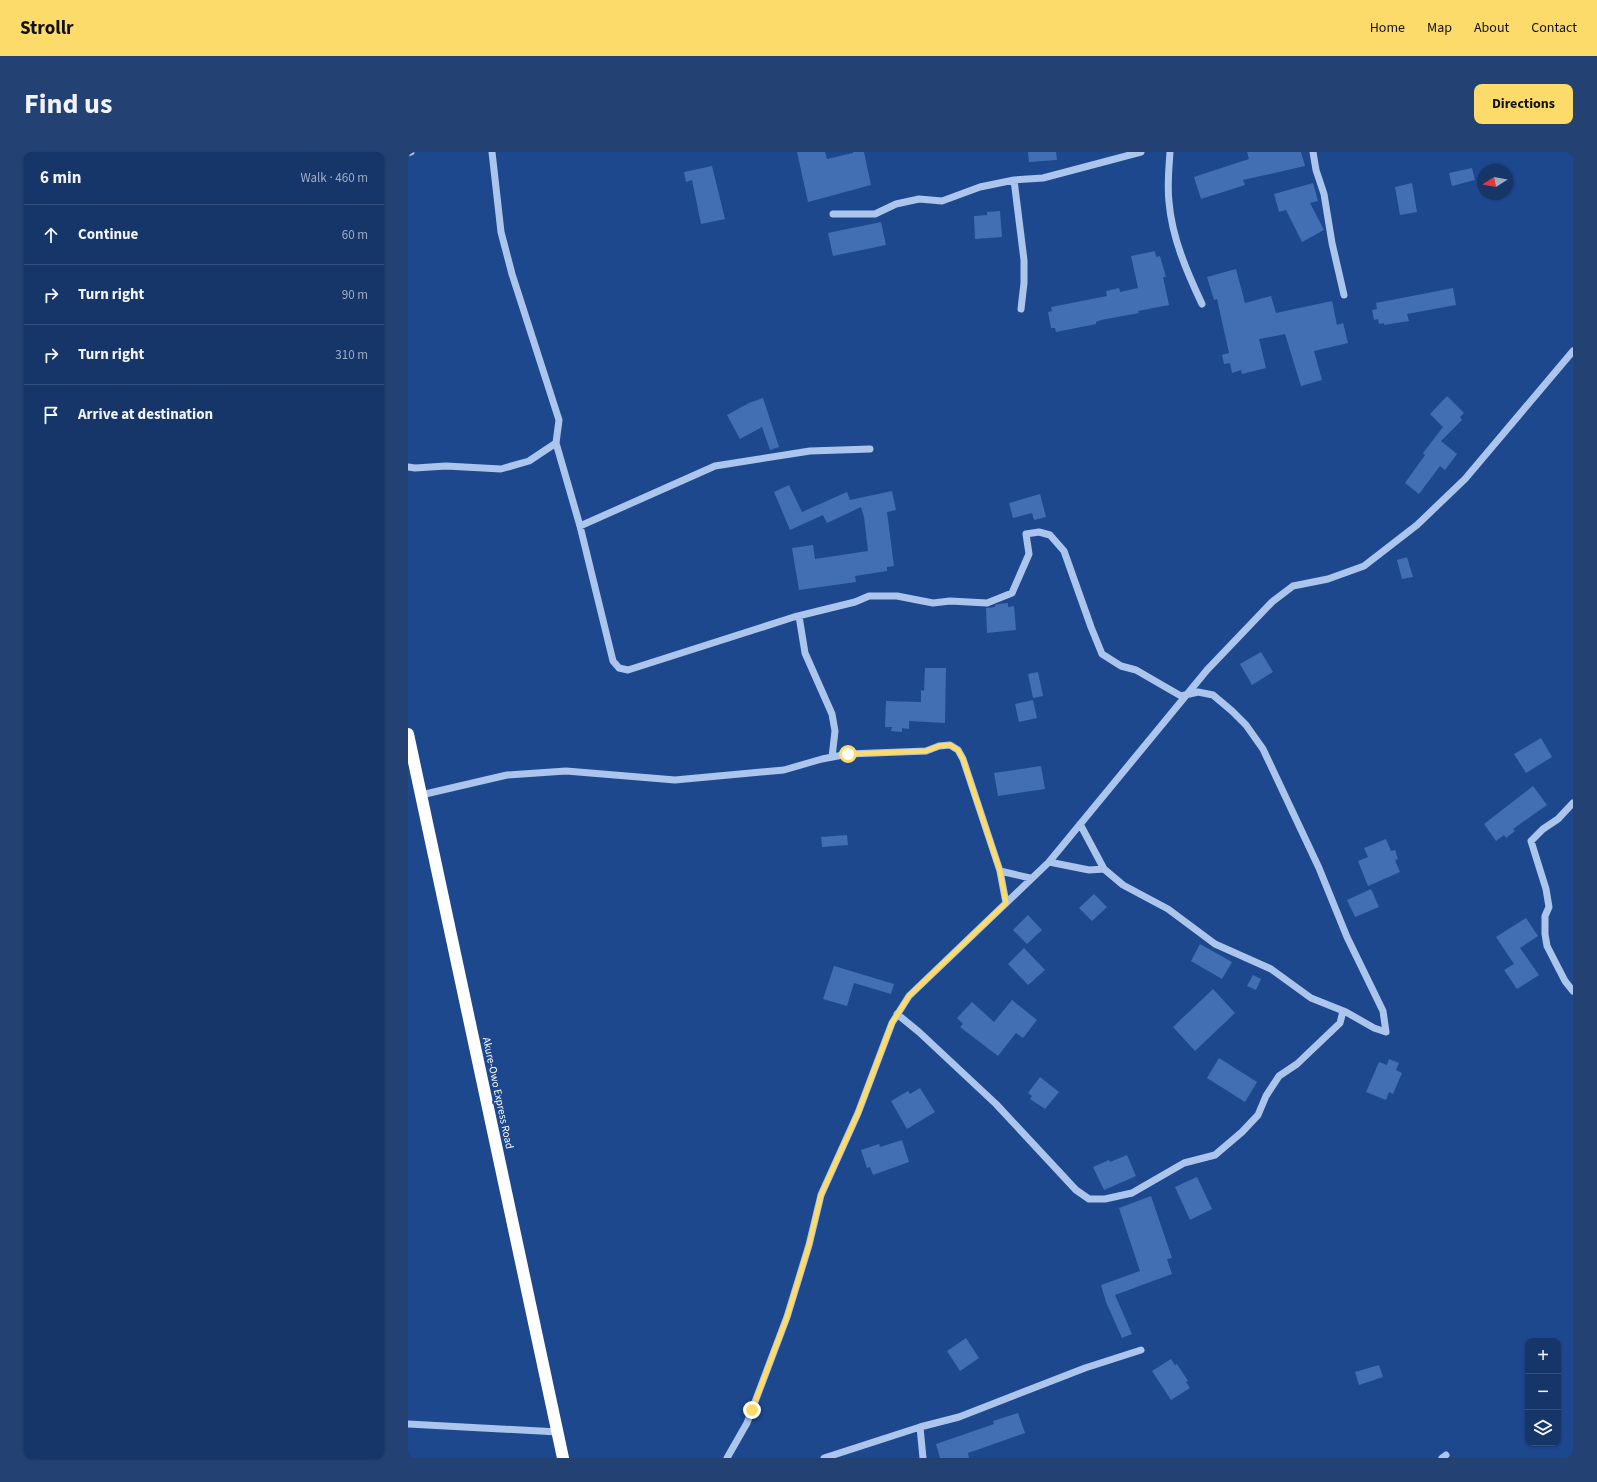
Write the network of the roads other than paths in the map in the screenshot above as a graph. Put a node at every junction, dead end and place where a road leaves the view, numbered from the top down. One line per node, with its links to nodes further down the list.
1 (411, 152): 6 (street)
2 (492, 152): 13 (street)
3 (1141, 152): 7 (street)
4 (1170, 152): 10 (street)
5 (1313, 152): 9 (street)
6 (408, 153)
7 (1014, 180): 8 (street); 11 (street)
8 (833, 214)
9 (1344, 295)
10 (1202, 304)
11 (1021, 309)
12 (1573, 351): 18 (street)
13 (556, 443): 15 (street); 16 (street)
14 (870, 448): 16 (street)
15 (408, 467)
16 (580, 526): 17 (street)
17 (799, 616): 18 (street); 20 (street)
18 (1186, 695): 23 (street); 30 (street)
19 (408, 734): 21 (highway, Akure-Owo Express Road)
20 (832, 757): 21 (street); 26 (street)
21 (421, 795): 35 (highway, Akure-Owo Express Road)
22 (1573, 802): 29 (street)
23 (1080, 824): 24 (street); 25 (street)
24 (1049, 862): 25 (street); 27 (street)
25 (1104, 869): 30 (street)
26 (1000, 871): 27 (street); 28 (street)
27 (1030, 878): 28 (street)
28 (1006, 903): 31 (street)
29 (1573, 991)
30 (1343, 1011): 31 (street)
31 (897, 1014): 37 (street)
32 (1141, 1350): 34 (street)
33 (408, 1424): 35 (street)
34 (920, 1427): 38 (street); 39 (street)
35 (558, 1432): 36 (highway, Akure-Owo Express Road)
36 (564, 1458)
37 (727, 1458)
38 (824, 1458)
39 (923, 1458)

